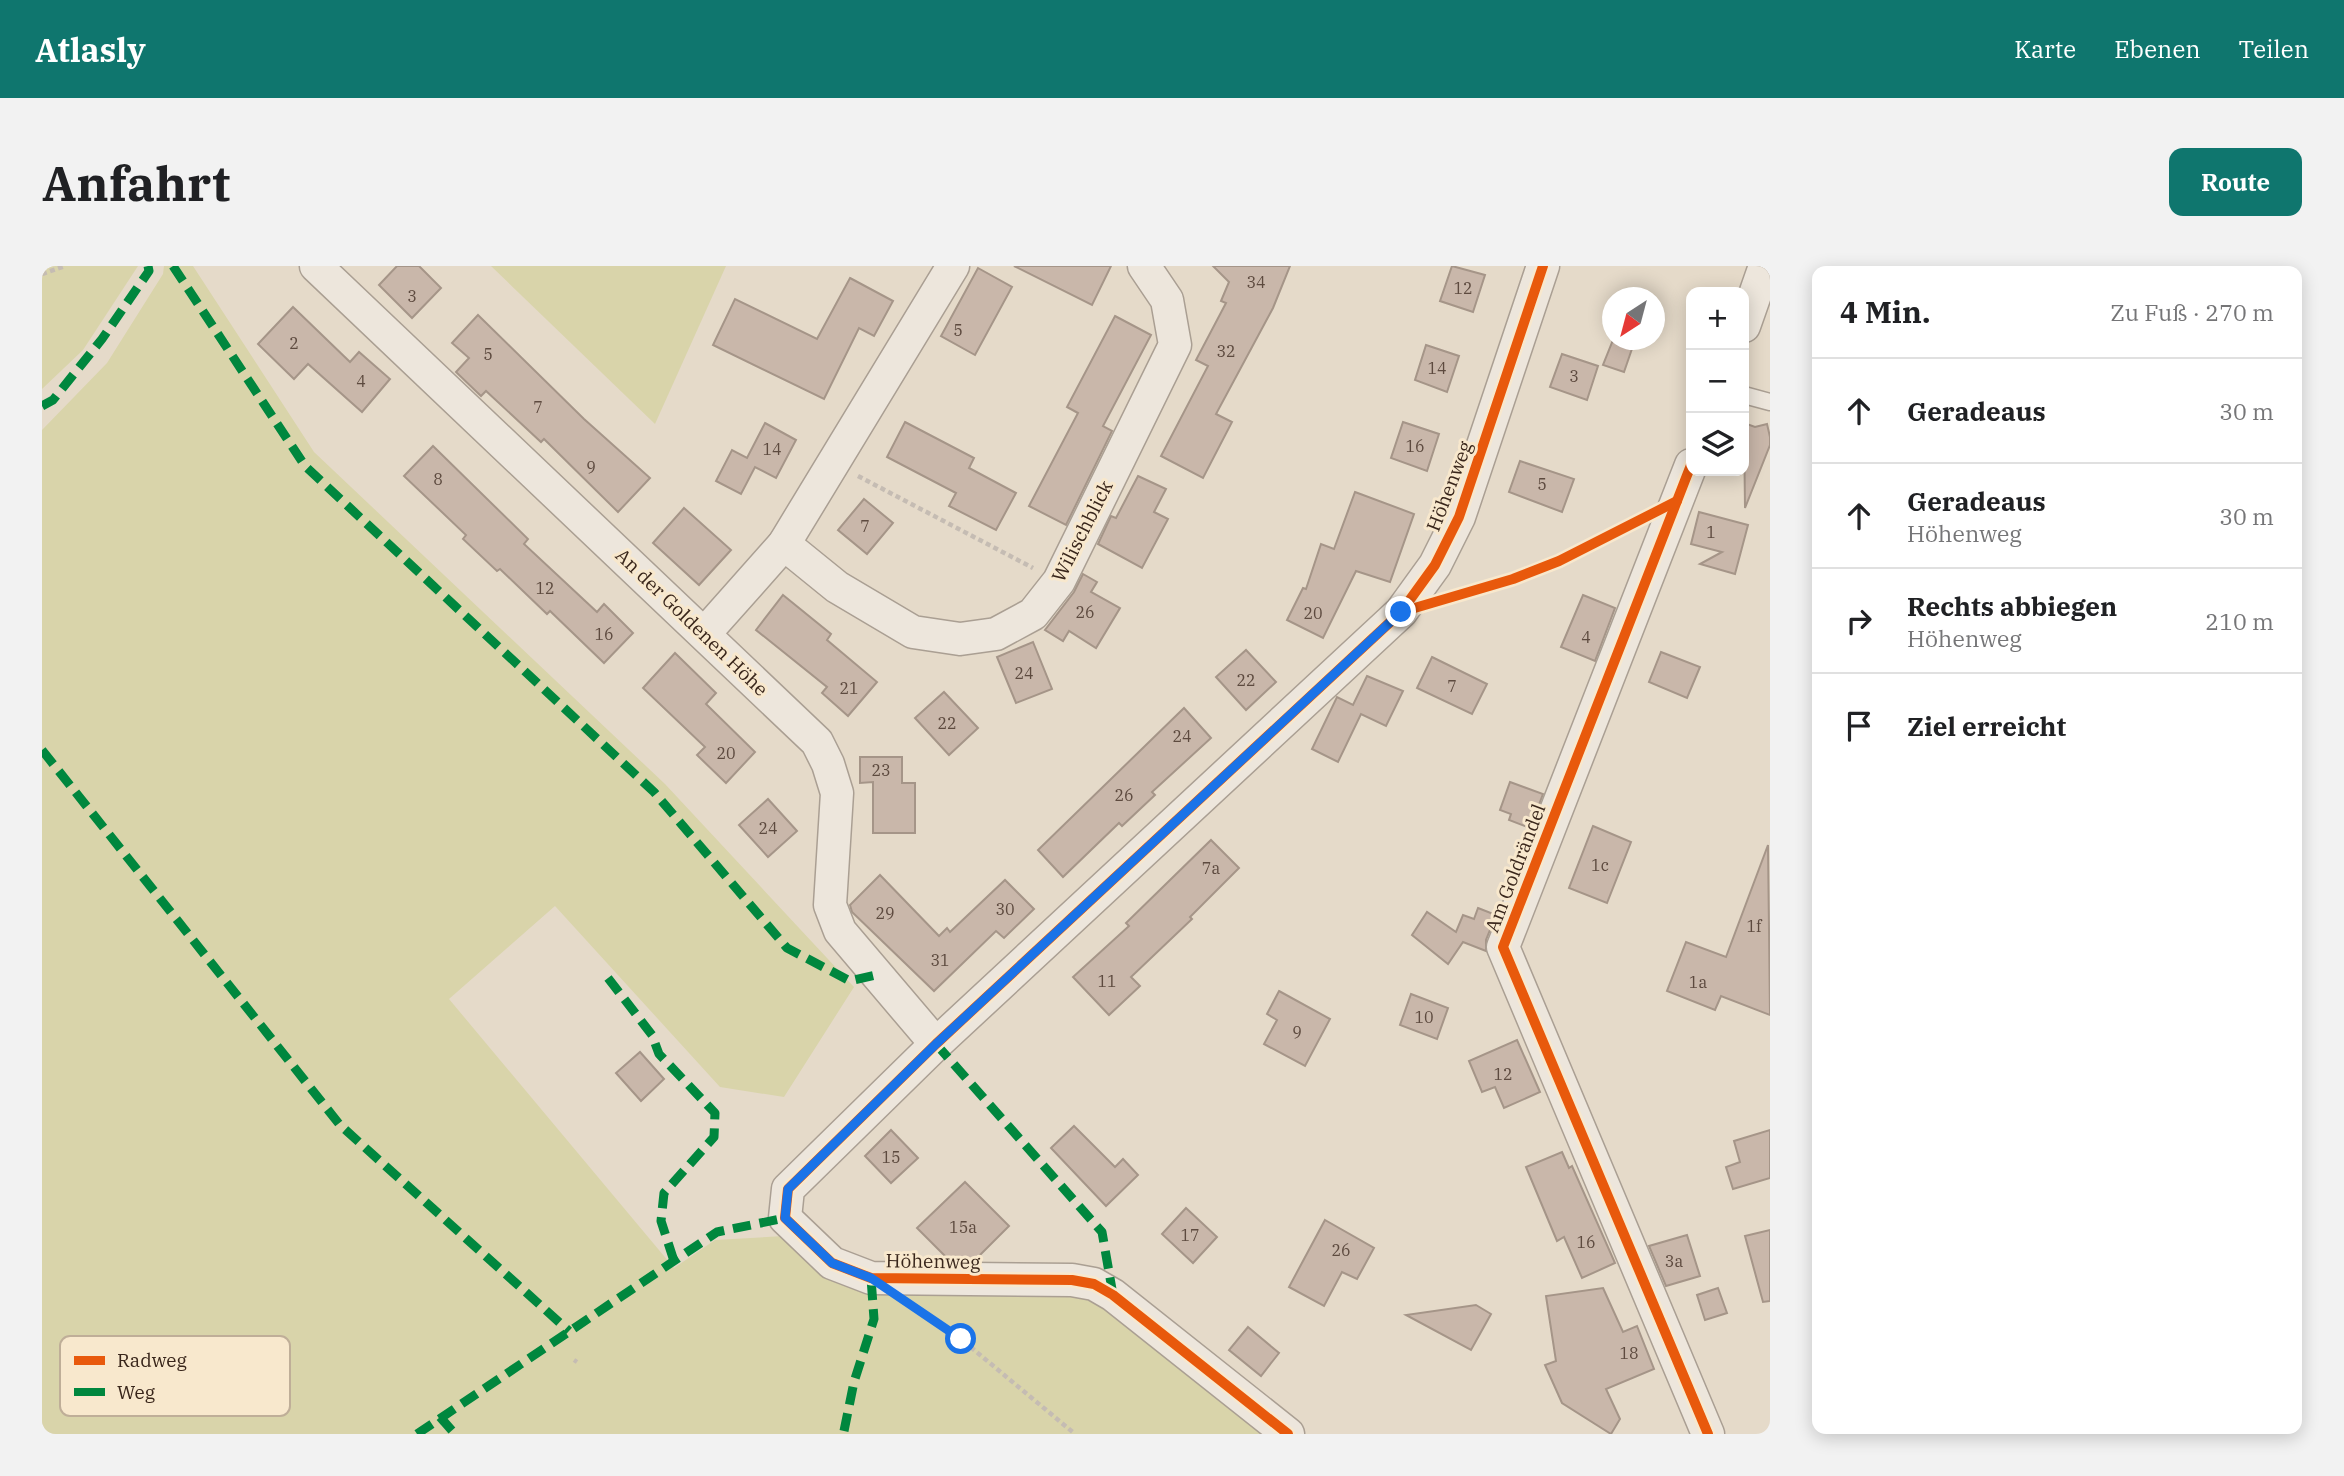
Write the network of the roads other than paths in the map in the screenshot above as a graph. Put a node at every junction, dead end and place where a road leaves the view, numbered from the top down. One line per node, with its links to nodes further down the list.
1 (316, 266): 11 (street, An der Goldenen Höhe)
2 (953, 266): 10 (street)
3 (1144, 266): 10 (street, Wilischblick)
4 (1543, 266): 12 (street, Höhenweg)
5 (1765, 266): 6 (street)
6 (1749, 312)
7 (1749, 396): 8 (lane)
8 (1770, 402)
9 (1687, 476): 14 (street, Am Goldrändel)
10 (784, 544): 11 (street)
11 (705, 633): 12 (street, An der Goldenen Höhe)
12 (936, 1044): 13 (street, Höhenweg)
13 (1288, 1434)
14 (1708, 1434)

